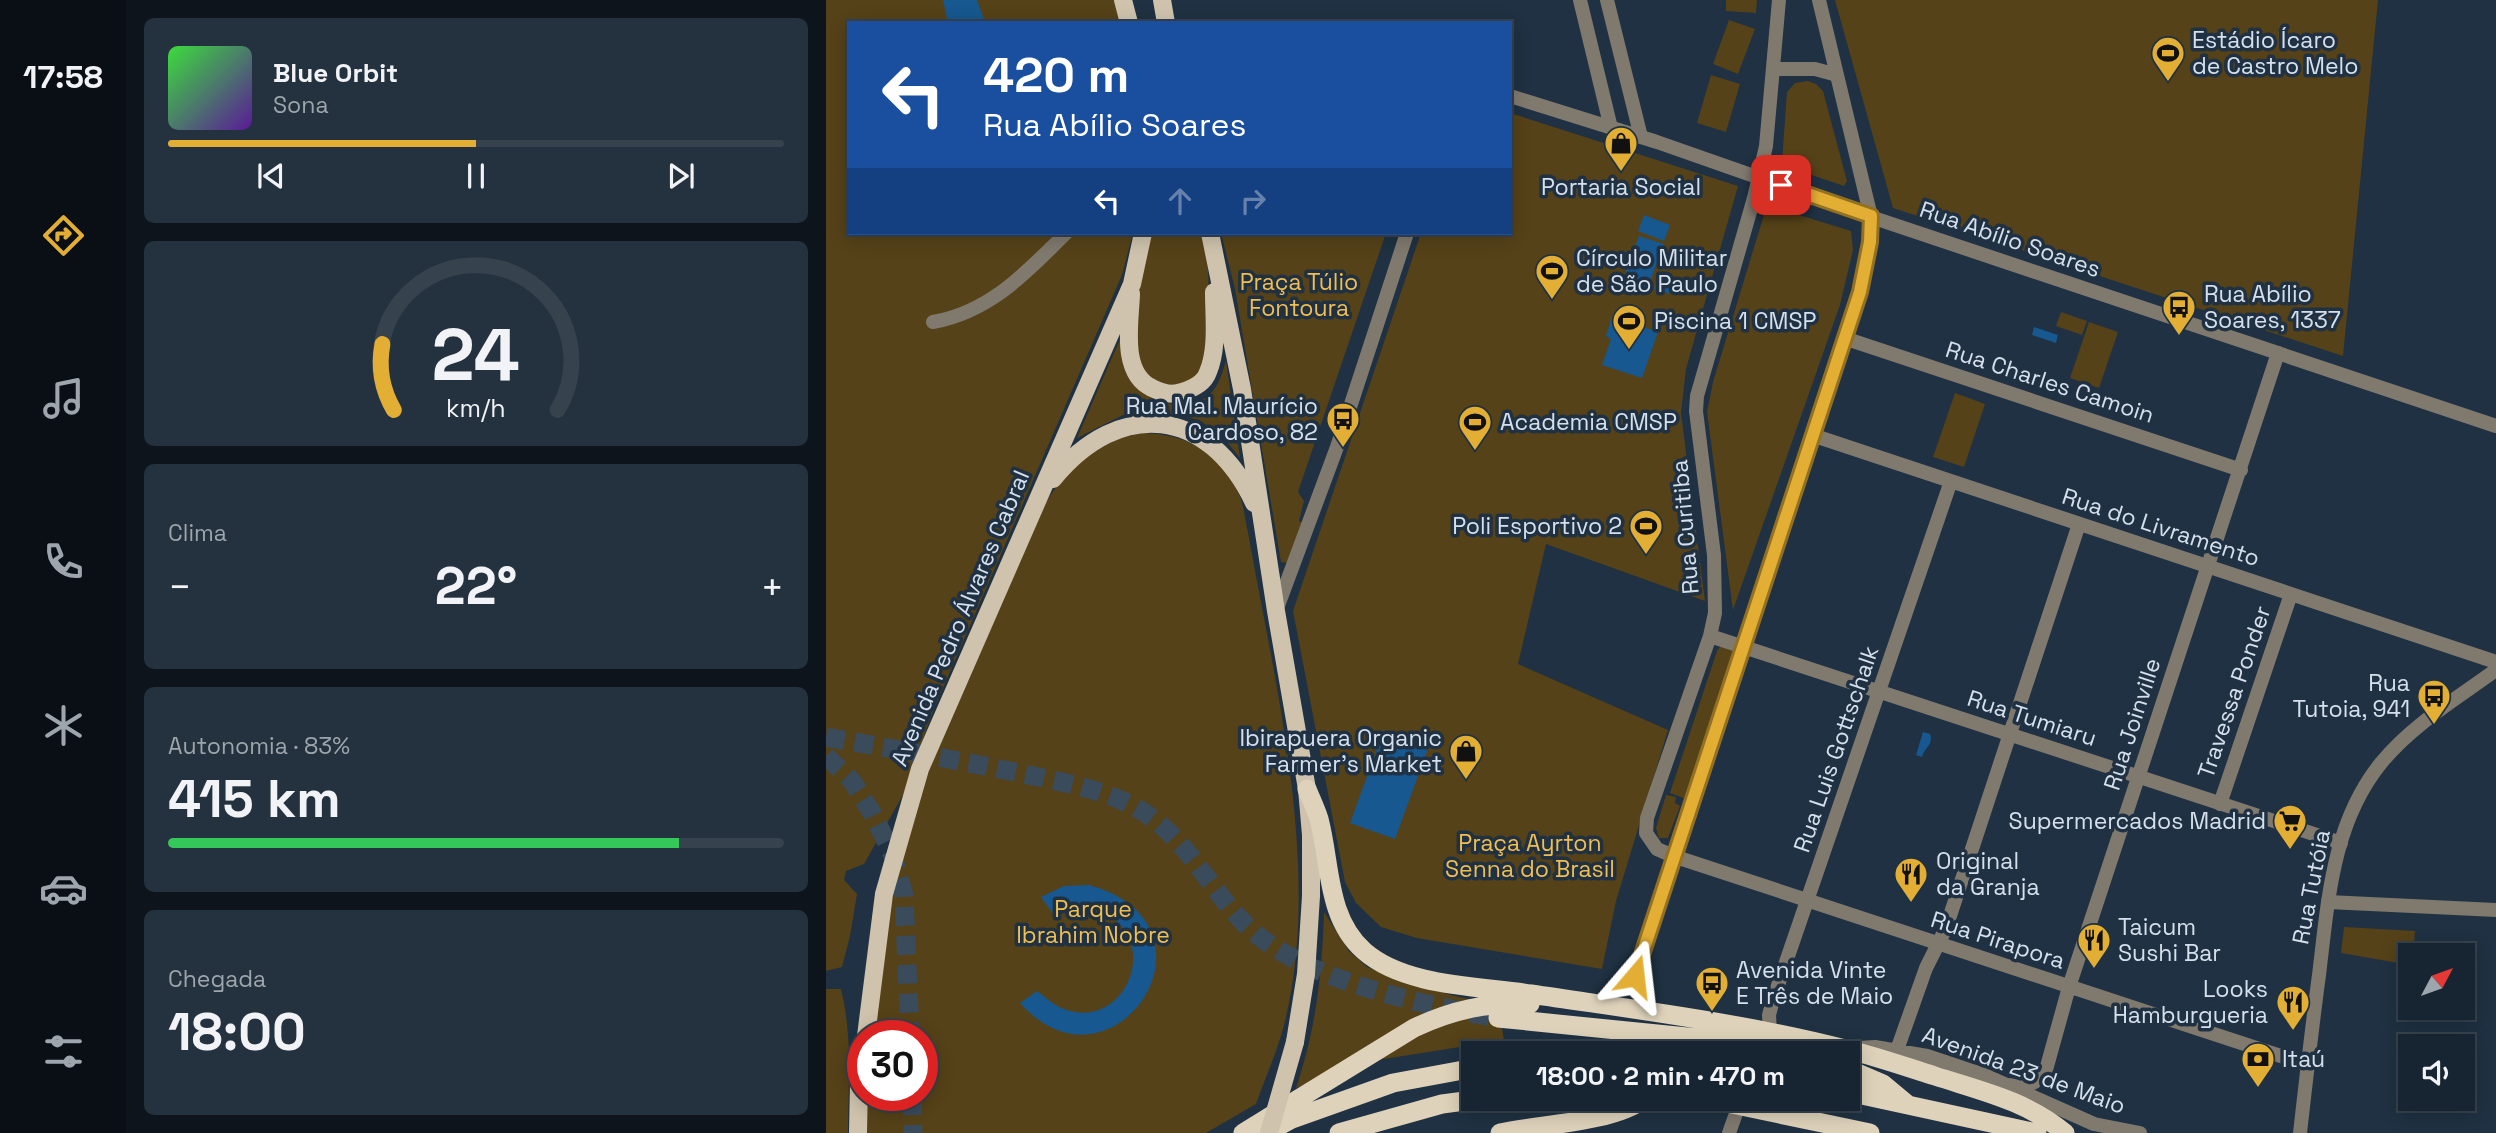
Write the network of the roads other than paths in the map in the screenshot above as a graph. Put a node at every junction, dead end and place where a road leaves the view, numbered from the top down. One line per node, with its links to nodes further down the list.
1 (1123, 0): 7 (main road)
2 (1162, 0): 8 (main road)
3 (1580, 0): 12 (street)
4 (1607, 0): 13 (street)
5 (1779, 0): 9 (street, Rua Curitiba)
6 (1819, 0): 10 (street)
7 (1128, 21)
8 (1166, 21)
9 (1773, 69): 10 (street); 14 (street, Rua Curitiba)
10 (1837, 75): 15 (street)
11 (1512, 97): 12 (street, Rua Abílio Soares)
12 (1611, 128): 13 (street, Rua Abílio Soares)
13 (1641, 137): 14 (street, Rua Abílio Soares)
14 (1759, 177): 15 (street, Rua Abílio Soares); 35 (street, Rua Curitiba)
15 (1871, 216): 23 (street); 24 (street, Rua Abílio Soares)
16 (1064, 235): 22 (street)
17 (1141, 235): 21 (main road, Avenida Pedro Álvares Cabral)
18 (1210, 235): 20 (main road)
19 (1407, 235): 34 (street)
20 (1214, 255): 21 (main road); 30 (main road)
21 (1132, 284): 29 (main road, Avenida Pedro Álvares Cabral)
22 (933, 321)
23 (1844, 338): 26 (street); 27 (street, Rua Charles Camoin)
24 (2278, 353): 25 (street, Rua Abílio Soares); 27 (street, Rua Joinville)
25 (2496, 426)
26 (1812, 435): 28 (street, Rua do Livramento); 36 (street)
27 (2241, 470): 32 (street, Rua Joinville)
28 (1951, 481): 31 (street, Rua do Livramento); 39 (street, Rua Luis Gottschalk)
29 (1039, 496): 30 (main road); 54 (main road, Avenida Pedro Álvares Cabral)
30 (1262, 519): 34 (main road)
31 (2079, 524): 32 (street, Rua do Livramento); 40 (street)
32 (2209, 567): 33 (street, Rua do Livramento); 41 (street, Rua Joinville)
33 (2291, 594): 37 (street, Rua do Livramento); 43 (street, Travessa Ponder)
34 (1276, 611): 42 (main road)
35 (1710, 636): 36 (street, Rua Tumiaru); 45 (street, Rua Curitiba)
36 (1742, 646): 39 (street, Rua Tumiaru); 45 (street)
37 (2496, 662)
38 (2496, 670): 44 (street, Rua Tutóia)
39 (1880, 692): 40 (street, Rua Tumiaru); 46 (street, Rua Luis Gottschalk)
40 (2009, 734): 41 (street, Rua Tumiaru); 49 (street)
41 (2139, 777): 43 (street, Rua Tumiaru); 50 (street, Rua Joinville)
42 (1307, 789): 51 (highway); 76 (main road, bridge)
43 (2220, 804): 44 (street, Rua Tumiaru)
44 (2340, 843): 47 (street, Rua Tutóia)
45 (1673, 856): 46 (street, Rua Pirapora); 52 (street)
46 (1807, 901): 49 (street, Rua Pirapora); 55 (street, Rua Luis Gottschalk)
47 (2328, 902): 48 (street); 61 (street, Rua Tutóia)
48 (2496, 910)
49 (1937, 944): 50 (street, Rua Pirapora); 58 (street)
50 (2069, 987): 61 (street, Rua Pirapora); 64 (street, Rua Joinville)
51 (1558, 998): 52 (highway); 75 (highway)
52 (1646, 1011): 55 (highway)
53 (1498, 1018): 56 (highway)
54 (868, 1020)
55 (1770, 1032): 57 (highway)
56 (1727, 1041)
57 (1795, 1041)
58 (1897, 1050): 59 (street, Avenida 23 de Maio); 64 (street, Avenida 23 de Maio)
59 (1860, 1054)
60 (1860, 1063): 81 (highway)
61 (2308, 1065): 83 (street, Rua Tutóia)
62 (1860, 1068): 67 (highway)
63 (1461, 1070): 76 (highway)
64 (2010, 1085): 82 (street, Avenida 23 de Maio)
65 (1860, 1095): 67 (highway)
66 (1461, 1102): 77 (highway)
67 (1908, 1105): 80 (highway)
68 (858, 1111): 74 (main road)
69 (1620, 1111): 72 (highway)
70 (1737, 1111): 78 (street)
71 (1767, 1111): 79 (highway)
72 (1587, 1125): 73 (highway)
73 (1514, 1132)
74 (858, 1133)
75 (1243, 1133)
76 (1267, 1133)
77 (1339, 1133)
78 (1729, 1133)
79 (1870, 1133)
80 (2037, 1133)
81 (2065, 1133)
82 (2140, 1133)
83 (2300, 1133)

